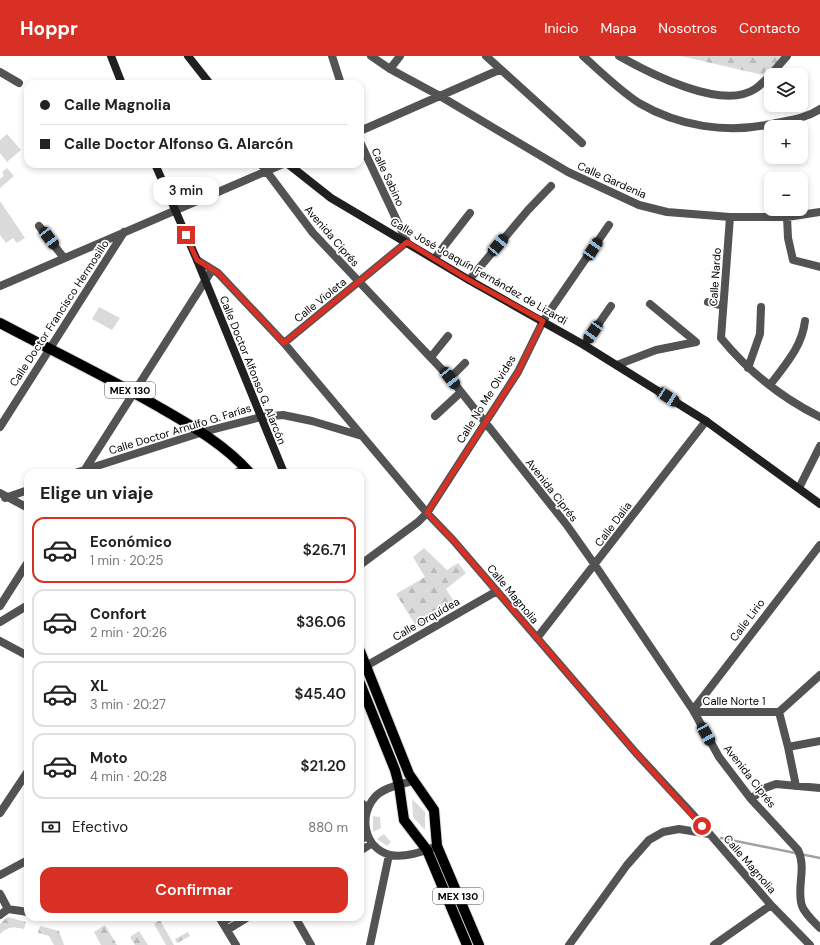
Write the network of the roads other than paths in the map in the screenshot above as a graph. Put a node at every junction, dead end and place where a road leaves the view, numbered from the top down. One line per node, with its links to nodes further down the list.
1 (111, 56): 13 (street)
2 (188, 56): 14 (street)
3 (332, 56): 15 (street)
4 (372, 56): 10 (street, Calle Gardenia)
5 (400, 56): 10 (street)
6 (486, 56): 11 (street)
7 (583, 56): 18 (street)
8 (619, 56): 9 (street)
9 (787, 56)
10 (390, 69): 17 (street, Calle Gardenia)
11 (499, 70): 17 (street); 20 (street)
12 (0, 72): 16 (street)
13 (120, 80)
14 (207, 80)
15 (340, 80)
16 (19, 83)
17 (440, 96): 19 (street); 30 (street, Calle Gardenia)
18 (820, 109)
19 (364, 129)
20 (582, 143)
21 (364, 151): 35 (street, Calle Sabino)
22 (157, 168): 27 (street, Calle Doctor Alfonso G. Alarcón)
23 (262, 168): 27 (street)
24 (265, 168): 43 (street, Avenida Ciprés)
25 (293, 168): 35 (street, Calle José Joaquín Fernández de Lizardi)
26 (551, 186): 41 (street)
27 (174, 210): 34 (street); 38 (street, Calle Doctor Alfonso G. Alarcón)
28 (820, 212): 31 (street, Calle Gardenia)
29 (470, 213): 37 (street)
30 (730, 217): 31 (street, Calle Gardenia); 48 (street, Calle Nardo)
31 (787, 217): 39 (street)
32 (609, 225): 50 (street, Calle No Me Olvides)
33 (39, 226): 36 (street)
34 (124, 232): 36 (street); 56 (street, Calle Doctor Francisco Hermosillo)
35 (407, 242): 37 (street, Calle José Joaquín Fernández de Lizardi); 43 (street, Calle Violeta)
36 (64, 258): 44 (street)
37 (435, 258): 41 (street, Calle José Joaquín Fernández de Lizardi)
38 (197, 260): 40 (street, Calle Magnolia); 42 (street, Calle Doctor Alfonso G. Alarcón)
39 (820, 267)
40 (212, 270): 42 (street); 54 (street, Calle Magnolia)
41 (469, 280): 50 (street, Calle José Joaquín Fernández de Lizardi)
42 (204, 281): 63 (street); 66 (street, Calle Doctor Alfonso G. Alarcón)
43 (358, 283): 54 (street, Calle Violeta); 57 (street, Avenida Ciprés)
44 (0, 286)
45 (708, 302): 48 (street)
46 (650, 304): 59 (street)
47 (611, 306): 55 (street)
48 (723, 306): 60 (street, Calle Nardo)
49 (761, 307): 60 (street)
50 (543, 321): 55 (street, Calle José Joaquín Fernández de Lizardi); 69 (street, Calle No Me Olvides)
51 (805, 321): 62 (street)
52 (0, 323): 56 (main road, MEX 130)
53 (448, 336): 57 (street)
54 (284, 343): 72 (street, Calle Magnolia)
55 (584, 345): 59 (street, Calle José Joaquín Fernández de Lizardi)
56 (49, 349): 63 (main road, MEX 130); 70 (street, Calle Doctor Francisco Hermosillo)
57 (431, 357): 61 (street, Avenida Ciprés)
58 (465, 363): 61 (street)
59 (617, 364): 68 (street, Calle José Joaquín Fernández de Lizardi)
60 (748, 368): 62 (street)
61 (450, 378): 64 (street, Avenida Ciprés)
62 (770, 385): 67 (street)
63 (134, 392): 71 (main road, MEX 130); 74 (street)
64 (460, 392): 65 (street); 69 (street, Avenida Ciprés)
65 (434, 416)
66 (261, 417): 71 (street, Calle Doctor Arnulfo G. Farías); 72 (street, Calle Doctor Arnulfo G. Farías); 77 (street, Calle Doctor Alfonso G. Alarcón)
67 (820, 417)
68 (706, 421): 78 (street, Calle José Joaquín Fernández de Lizardi); 86 (street, Calle Dalia)
69 (485, 423): 83 (street, Calle No Me Olvides); 86 (street, Avenida Ciprés)
70 (0, 427)
71 (203, 432): 75 (street, Calle Doctor Arnulfo G. Farías); 76 (main road, MEX 130)
72 (362, 436): 83 (street, Calle Magnolia)
73 (820, 446): 78 (street)
74 (85, 469)
75 (90, 469)
76 (247, 469)
77 (282, 469)
78 (799, 488): 81 (street, Calle José Joaquín Fernández de Lizardi)
79 (24, 491): 80 (street)
80 (2, 496): 82 (street)
81 (820, 504)
82 (24, 506)
83 (427, 513): 85 (street, Calle No Me Olvides); 88 (street, Calle Magnolia)
84 (820, 545): 101 (street, Calle Lirio)
85 (364, 562)
86 (595, 565): 92 (street, Calle Dalia); 101 (street, Avenida Ciprés)
87 (24, 568): 89 (street)
88 (497, 592): 92 (street, Calle Magnolia); 95 (street, Calle Orquídea)
89 (0, 606)
90 (24, 608): 91 (street)
91 (0, 622)
92 (537, 638): 115 (street, Calle Magnolia)
93 (0, 641): 94 (street)
94 (24, 654)
95 (364, 657)
96 (364, 663): 99 (main road, MEX 130)
97 (820, 675): 102 (street)
98 (364, 680): 99 (street)
99 (373, 684): 106 (main road, MEX 130)
100 (364, 693): 107 (main road, MEX 130)
101 (693, 711): 102 (street, Calle Norte 1); 110 (street, Avenida Ciprés)
102 (779, 712): 104 (street, Calle Norte 1)
103 (820, 741): 104 (street)
104 (788, 747): 108 (street, Calle Norte 1)
105 (24, 776): 113 (street)
106 (412, 781): 107 (street); 118 (main road, MEX 130)
107 (399, 785): 112 (street); 118 (main road, MEX 130)
108 (796, 786): 109 (street); 110 (street)
109 (820, 788)
110 (751, 799): 130 (street, Avenida Ciprés)
111 (364, 805): 112 (street)
112 (368, 808): 114 (street)
113 (1, 810)
114 (364, 822)
115 (709, 834): 124 (street, Calle Magnolia); 136 (street)
116 (364, 838): 117 (street)
117 (372, 844): 119 (street); 120 (street)
118 (432, 848): 120 (street); 134 (main road, MEX 130); 135 (main road, MEX 130)
119 (364, 849)
120 (389, 855): 133 (street)
121 (24, 862): 122 (street)
122 (0, 876)
123 (0, 894): 125 (street)
124 (771, 905): 137 (street); 138 (street, Calle Magnolia)
125 (8, 909): 126 (street); 127 (street)
126 (24, 911)
127 (0, 915)
128 (297, 921): 132 (street)
129 (223, 923): 131 (street)
130 (820, 928)
131 (236, 945)
132 (310, 945)
133 (370, 945)
134 (467, 945)
135 (479, 945)
136 (569, 945)
137 (714, 945)
138 (810, 945)

